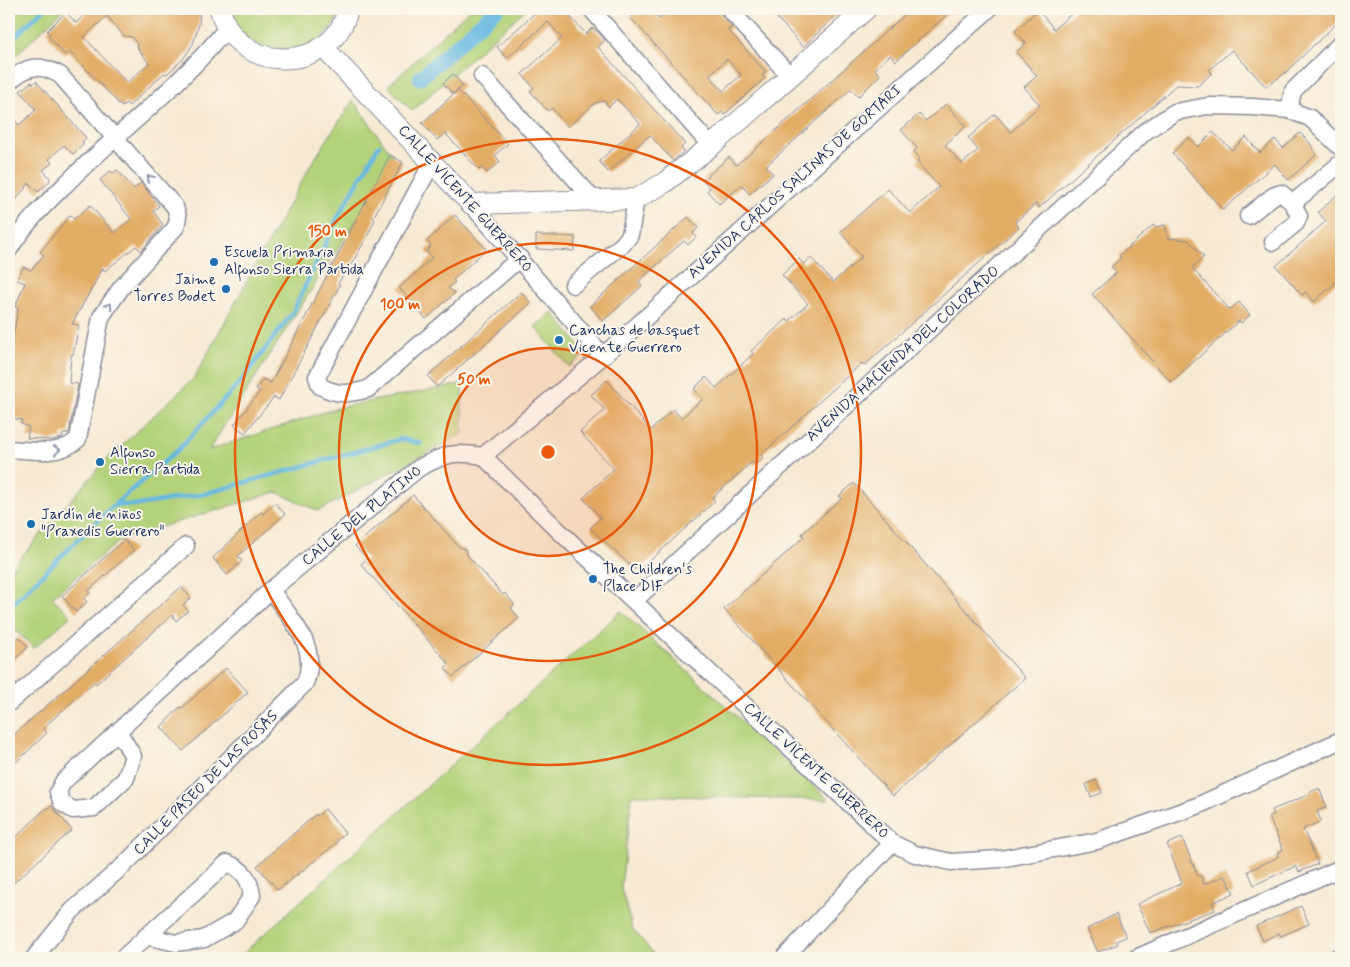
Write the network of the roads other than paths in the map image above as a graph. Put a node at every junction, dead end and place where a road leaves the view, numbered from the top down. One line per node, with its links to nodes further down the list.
1 (220, 9): 7 (street)
2 (348, 9): 9 (street)
3 (591, 9): 15 (street)
4 (729, 9): 11 (street)
5 (866, 9): 11 (street)
6 (988, 9): 28 (street, AVENIDA CARLOS SALINAS DE GORTARI)
7 (227, 28): 9 (street); 14 (street)
8 (1340, 44): 13 (street)
9 (323, 47): 17 (street, CALLE VICENTE GUERRERO)
10 (482, 76): 20 (street)
11 (790, 76): 15 (street)
12 (9, 82): 14 (street)
13 (1289, 110): 16 (street); 33 (street, AVENIDA HACIENDA DEL COLORADO)
14 (114, 138): 25 (street); 29 (street, one-way to 14)
15 (711, 146): 19 (street)
16 (1341, 148)
17 (433, 162): 22 (street, CALLE VICENTE GUERRERO); 26 (street)
18 (1341, 163): 21 (street)
19 (636, 199): 20 (street); 27 (street)
20 (595, 202): 22 (street)
21 (1293, 203): 23 (street); 24 (street)
22 (471, 204): 26 (street, CALLE VICENTE GUERRERO)
23 (1248, 216)
24 (1273, 242)
25 (9, 250)
26 (520, 258): 28 (street, CALLE VICENTE GUERRERO)
27 (573, 285)
28 (602, 356): 30 (street)
29 (9, 449)
30 (483, 456): 32 (street, CALLE DEL PLATINO); 33 (street, CALLE VICENTE GUERRERO)
31 (186, 546): 34 (street)
32 (271, 590): 35 (street, CALLE DEL PLATINO); 41 (street, CALLE PASEO DE LAS ROSAS)
33 (635, 600): 37 (street, CALLE VICENTE GUERRERO)
34 (9, 703)
35 (118, 731): 35 (street, CALLE DEL PLATINO)
36 (1341, 740): 37 (street, CALLE VICENTE GUERRERO)
37 (892, 843): 43 (street)
38 (1341, 868): 44 (street)
39 (146, 936): 39 (street); 42 (street)
40 (1341, 956): 45 (street)
41 (34, 958)
42 (123, 958)
43 (784, 958)
44 (1136, 958)
45 (1336, 958)

